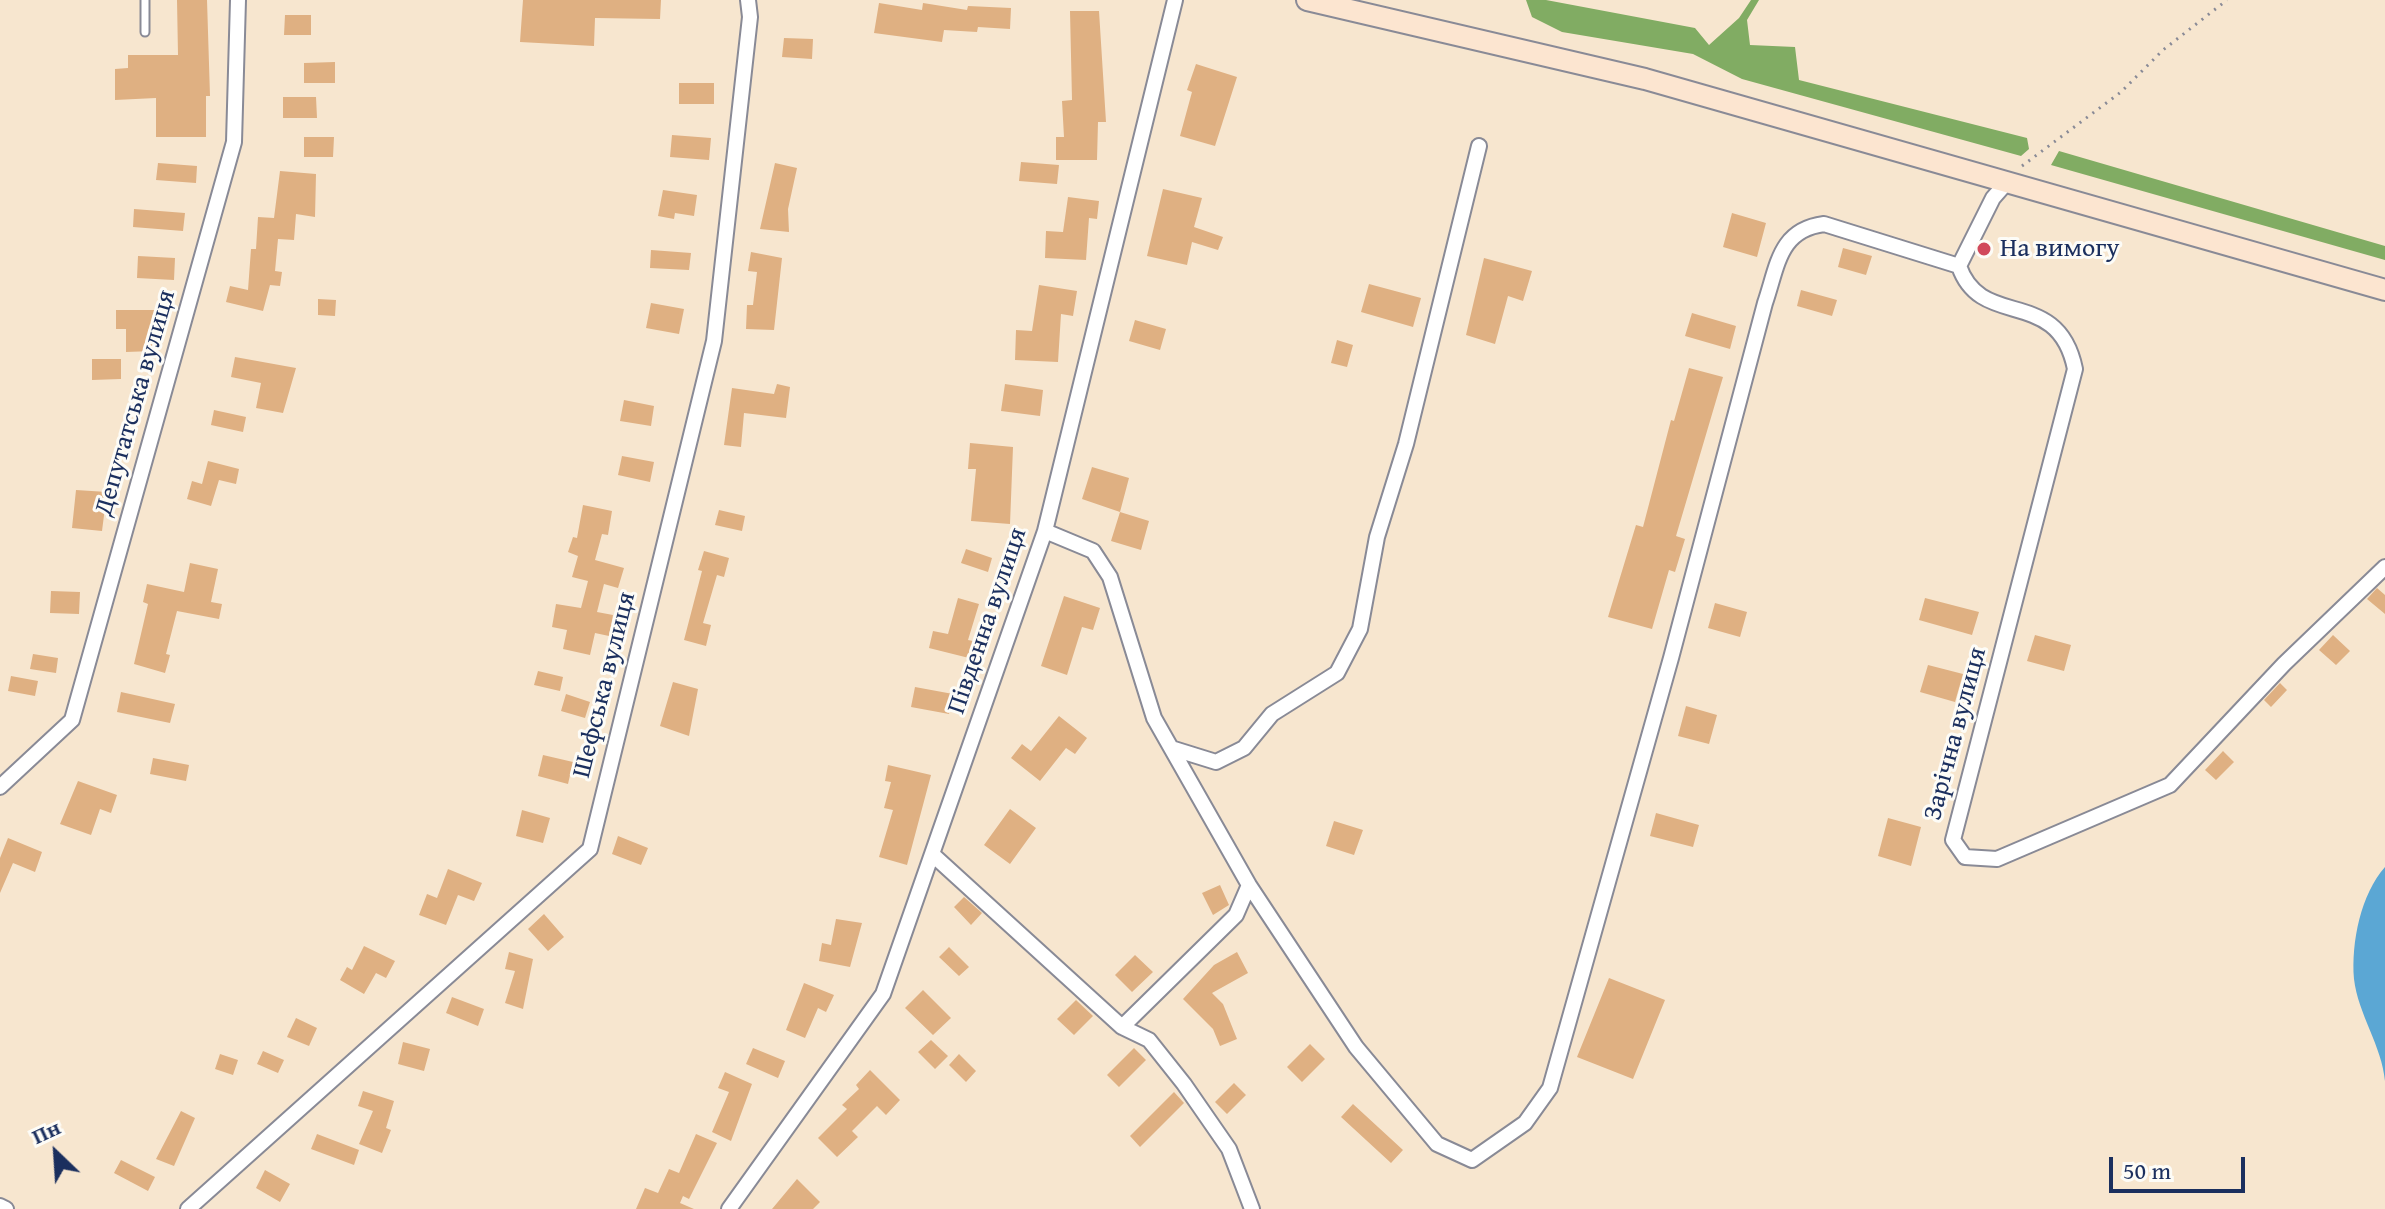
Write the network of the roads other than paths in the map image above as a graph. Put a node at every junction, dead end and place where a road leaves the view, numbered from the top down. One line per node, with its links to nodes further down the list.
1 (145, 0): 6 (lane)
2 (238, 0): 14 (street, Депутатська вулиця)
3 (748, 0): 20 (street, Шефська вулиця)
4 (1175, 0): 11 (street, Південна вулиця)
5 (1307, 0): 8 (street)
6 (145, 32)
7 (1479, 146): 13 (street)
8 (2008, 181): 9 (street); 10 (street)
9 (1959, 266): 12 (street, Зарічна вулиця); 16 (street)
10 (2385, 290)
11 (1045, 531): 13 (street); 15 (street, Південна вулиця)
12 (2385, 567)
13 (1171, 748): 16 (street)
14 (0, 787)
15 (932, 854): 17 (street); 21 (street, Південна вулиця)
16 (1249, 885): 17 (street)
17 (1122, 1027): 22 (street)
18 (0, 1206): 19 (street)
19 (6, 1209)
20 (188, 1209)
21 (729, 1209)
22 (1252, 1209)

